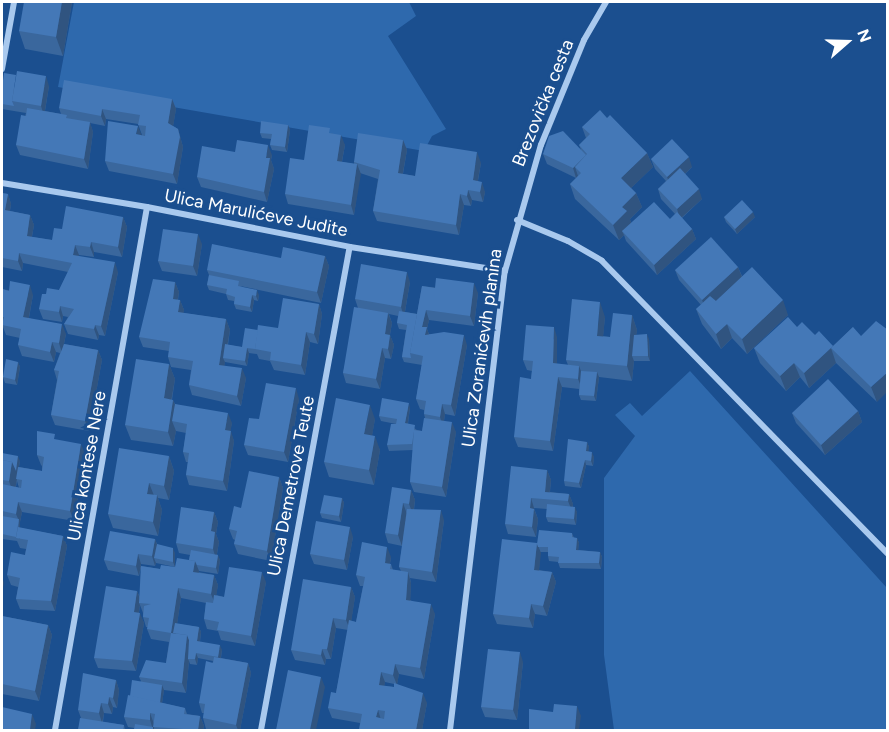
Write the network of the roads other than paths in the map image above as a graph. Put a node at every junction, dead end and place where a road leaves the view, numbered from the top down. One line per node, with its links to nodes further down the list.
1 (14, 2): 3 (street)
2 (606, 2): 6 (street, Brezovička cesta)
3 (2, 69)
4 (2, 183): 5 (street, Ulica Marulićeve Judite)
5 (147, 207): 7 (street, Ulica Marulićeve Judite); 10 (street, Ulica kontese Nere)
6 (517, 220): 8 (street, Ulica Zoranićevih planina); 9 (street)
7 (350, 247): 8 (street, Ulica Marulićeve Judite); 11 (street, Ulica Demetrove Teute)
8 (505, 271): 12 (street, Ulica Zoranićevih planina)
9 (888, 554)
10 (56, 730)
11 (261, 730)
12 (450, 730)

